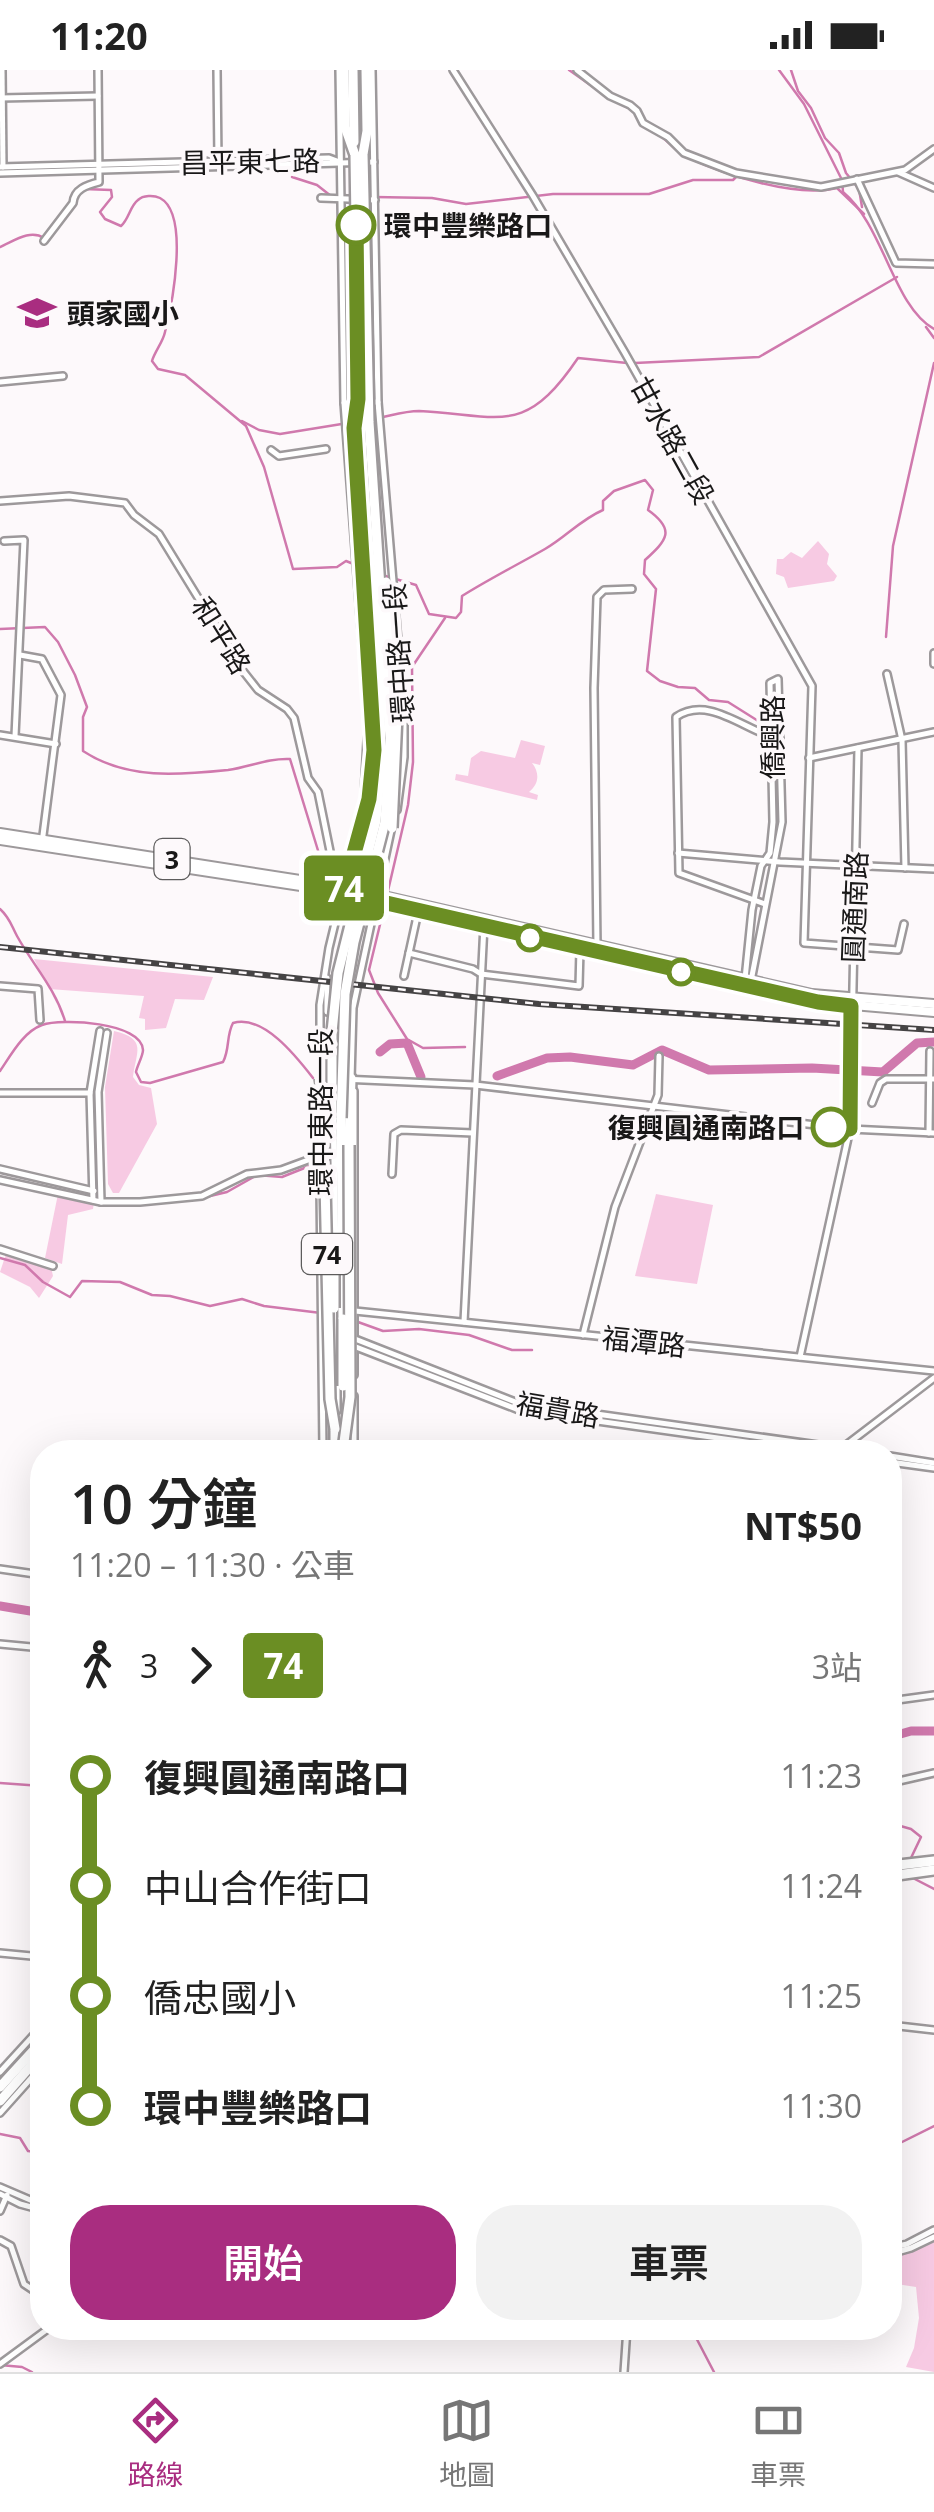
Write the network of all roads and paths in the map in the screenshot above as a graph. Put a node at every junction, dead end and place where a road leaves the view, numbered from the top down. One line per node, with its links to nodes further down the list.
1 (2, 70): 10 (street)
2 (98, 70): 9 (street)
3 (217, 70): 13 (street)
4 (342, 70): 12 (highway, 74); 14 (street, 環中路一段)
5 (353, 70): 12 (highway, 74)
6 (366, 70): 12 (highway, 74); 15 (street, 環中路一段)
7 (453, 70): 49 (street, 甘水路二段)
8 (577, 70): 19 (street)
9 (98, 96): 10 (street); 16 (street)
10 (1, 98): 17 (street)
11 (934, 149): 18 (street)
12 (359, 155): 28 (highway, 74, bridge)
13 (218, 162): 14 (street, 昌平東七路); 16 (street, 昌平東七路)
14 (340, 162): 15 (street); 16 (street, 昌平東七路); 23 (street, 環中路一段)
15 (374, 162): 22 (street, 環中路一段)
16 (99, 167): 17 (street, 昌平東七路); 24 (street)
17 (1, 169)
18 (896, 171): 19 (street); 20 (street)
19 (856, 180): 25 (street)
20 (934, 188)
21 (321, 198): 23 (street)
22 (374, 200): 23 (street); 28 (street, 環中路一段)
23 (339, 201): 29 (street, 環中路一段)
24 (44, 241)
25 (934, 264)
26 (64, 376): 27 (street)
27 (0, 382)
28 (368, 400): 29 (street); 35 (street, 環中路一段); 50 (highway, bridge); 51 (highway, bridge); 114 (highway, 74, bridge); 117 (highway, 74, bridge)
29 (344, 403): 36 (street, 環中路一段)
30 (326, 449): 31 (street)
31 (271, 450)
32 (0, 501): 61 (street, 和平路)
33 (4, 541): 38 (street)
34 (632, 589): 68 (street)
35 (397, 620): 36 (street); 51 (street, 環中路一段)
36 (361, 623): 50 (street, 環中路一段)
37 (934, 653): 39 (street)
38 (20, 655): 43 (street); 47 (street)
39 (934, 664)
40 (887, 674): 46 (street)
41 (934, 732): 46 (street)
42 (0, 735): 43 (street)
43 (16, 736): 47 (street)
44 (771, 737): 45 (street); 45 (street, 僑興路); 54 (street); 55 (street, 僑興路)
45 (780, 738): 56 (street, 僑興路)
46 (902, 740): 48 (street); 59 (street)
47 (56, 744): 53 (street)
48 (858, 748): 49 (street); 58 (street, 圓通南路)
49 (810, 758): 57 (street)
50 (360, 821): 61 (street, 環中路一段)
51 (392, 828): 62 (street, 環中路一段)
52 (0, 837): 53 (main road, 3)
53 (42, 842): 61 (main road, 3)
54 (678, 852): 55 (street); 63 (street)
55 (765, 860): 56 (street); 63 (street, 僑興路)
56 (774, 861): 57 (street); 64 (street, 僑興路)
57 (806, 864): 58 (street); 69 (street)
58 (856, 866): 59 (street); 69 (street, 圓通南路)
59 (905, 868): 60 (street)
60 (934, 869)
61 (344, 890): 62 (main road, 3); 72 (street, 環中東路一段)
62 (376, 898): 65 (main road, 3); 66 (main road, 3); 79 (street, 環中東路一段)
63 (754, 902): 64 (street); 75 (street, 僑興路)
64 (765, 904): 75 (street, 僑興路)
65 (418, 912): 66 (main road, 3); 71 (street)
66 (484, 923): 68 (main road, 3); 70 (main road, 3); 73 (street)
67 (904, 924): 69 (street)
68 (596, 946): 75 (main road, 3)
69 (852, 948): 77 (street, 圓通南路)
70 (580, 949): 73 (street); 77 (main road, 3)
71 (409, 952): 73 (street); 74 (street)
72 (326, 970): 79 (street); 85 (street, 環中東路一段)
73 (481, 974): 88 (street)
74 (404, 976)
75 (748, 980): 77 (main road, 3)
76 (0, 986): 81 (street)
77 (851, 1002): 78 (main road, 3); 80 (main road, 3); 93 (street, 圓通南路)
78 (934, 1004)
79 (353, 1008): 86 (street, 環中東路一段)
80 (934, 1012)
81 (40, 1020)
82 (104, 1032): 89 (street)
83 (930, 1051): 87 (street)
84 (659, 1056): 92 (street)
85 (320, 1078): 86 (street); 96 (street, 環中東路一段); 114 (highway, 74, bridge)
86 (351, 1078): 88 (street); 105 (street, 環中東路一段); 118 (highway, bridge)
87 (932, 1079): 91 (street); 95 (street)
88 (475, 1085): 92 (street); 94 (street)
89 (94, 1092): 90 (street); 100 (street); 101 (street)
90 (0, 1093)
91 (872, 1103)
92 (654, 1106): 93 (street); 109 (street)
93 (850, 1129): 95 (street); 112 (street)
94 (473, 1132): 98 (street); 106 (street)
95 (932, 1133)
96 (319, 1156): 102 (street); 107 (street, 環中東路一段)
97 (0, 1169): 100 (street)
98 (392, 1174)
99 (0, 1180): 102 (street)
100 (93, 1190): 101 (street); 102 (street)
101 (101, 1192): 102 (street)
102 (97, 1201)
103 (0, 1249): 104 (street)
104 (54, 1266)
105 (355, 1310): 106 (street, 福潭路); 110 (street, 環中東路一段)
106 (464, 1322): 109 (street, 福潭路)
107 (320, 1325): 108 (street, 環中東路一段); 110 (street, 福貴路)
108 (320, 1333): 111 (street, 福貴路); 115 (street, 環中東路一段)
109 (583, 1335): 112 (street, 福潭路)
110 (354, 1338): 111 (street, 環中東路一段); 121 (street, 福貴路)
111 (354, 1346): 119 (street, 環中東路一段, bridge); 120 (street, 福貴路)
112 (800, 1356): 113 (street, 福潭路)
113 (934, 1375): 122 (street)
114 (335, 1429): 116 (highway, 74)
115 (323, 1440)
116 (335, 1440)
117 (344, 1440)
118 (345, 1440)
119 (354, 1440)
120 (733, 1440)
121 (771, 1440)
122 (852, 1440)
123 (902, 1461): 124 (street)
124 (934, 1465)
125 (0, 1569): 126 (street)
126 (30, 1574)
127 (0, 1644): 128 (street)
128 (30, 1647)
129 (934, 1694): 130 (street)
130 (902, 1698)
131 (934, 1773): 132 (street)
132 (902, 1780)
133 (934, 1860): 134 (highway)
134 (902, 1864)
135 (934, 1870): 136 (highway)
136 (902, 1874)
137 (0, 1954): 138 (street)
138 (30, 1956)
139 (902, 2026): 140 (street)
140 (934, 2030)
141 (30, 2039): 144 (street)
142 (30, 2053): 146 (highway)
143 (30, 2066): 147 (highway)
144 (0, 2072)
145 (30, 2079): 148 (street)
146 (0, 2087)
147 (0, 2100)
148 (0, 2113)
149 (4, 2192): 150 (street); 151 (street)
150 (30, 2203)
151 (0, 2211)
152 (934, 2233): 154 (street)
153 (0, 2240): 155 (street)
154 (902, 2246)
155 (30, 2288)
156 (33, 2340): 158 (street)
157 (626, 2340): 159 (street)
158 (0, 2364)
159 (624, 2372)

